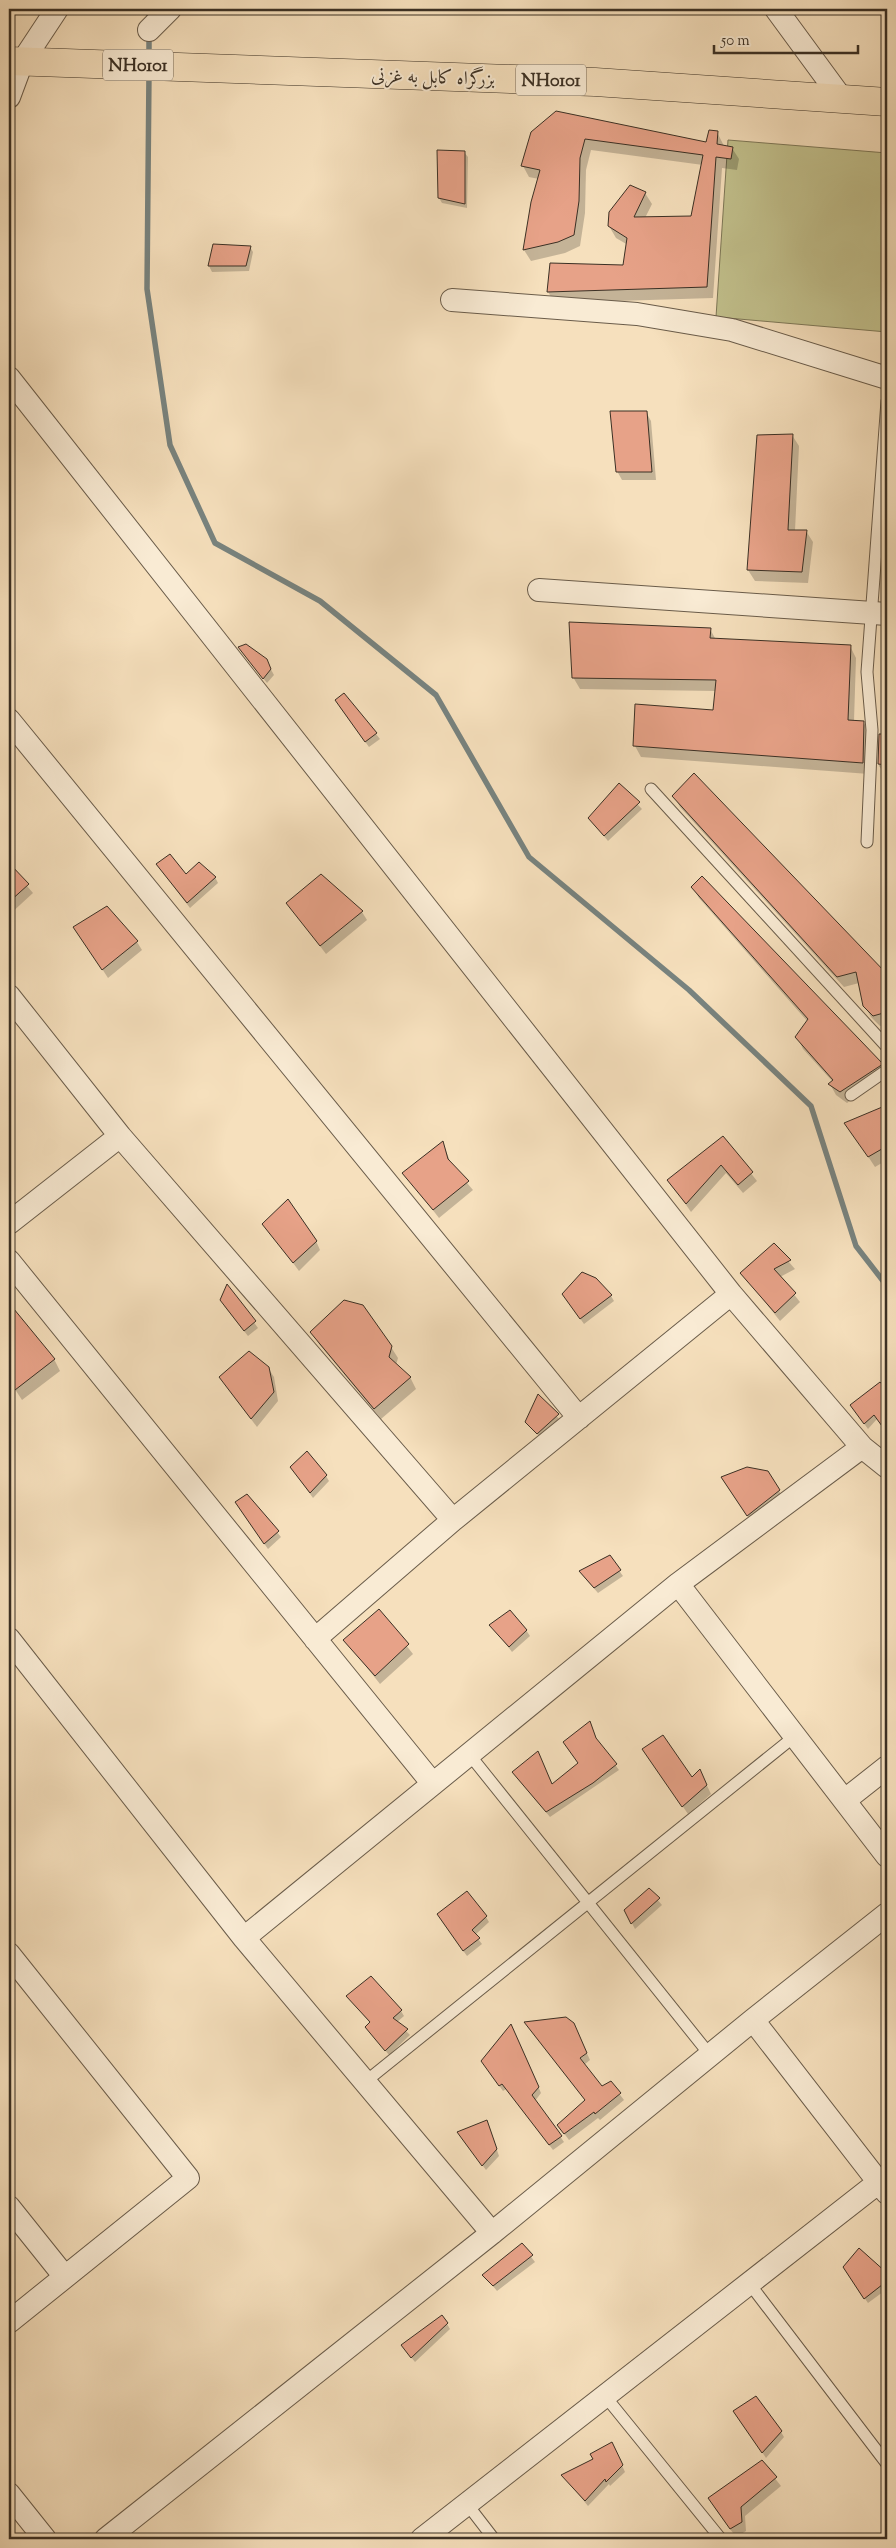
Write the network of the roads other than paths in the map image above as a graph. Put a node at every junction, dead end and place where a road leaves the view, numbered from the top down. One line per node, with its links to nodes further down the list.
1 (58, 9): 5 (street)
2 (170, 9): 4 (street)
3 (776, 9): 7 (street)
4 (149, 30)
5 (16, 62): 6 (street); 7 (highway, بزرگراه کابل به غزنی / NH0101)
6 (9, 97)
7 (842, 99): 8 (highway, بزرگراه کابل به غزنی / NH0101)
8 (887, 102)
9 (452, 300): 11 (street)
10 (9, 378): 25 (street)
11 (887, 378)
12 (887, 401): 14 (lane)
13 (539, 590): 14 (street)
14 (879, 613): 17 (lane)
15 (9, 720): 26 (street)
16 (651, 789): 19 (lane)
17 (866, 842)
18 (9, 996): 22 (street)
19 (887, 1047)
20 (887, 1070): 21 (lane)
21 (851, 1096)
22 (120, 1136): 23 (street); 29 (street)
23 (9, 1223)
24 (9, 1261): 32 (street)
25 (731, 1294): 26 (street); 27 (street)
26 (579, 1418): 29 (street)
27 (862, 1447): 28 (street); 30 (street)
28 (887, 1467)
29 (454, 1520): 32 (street)
30 (678, 1584): 33 (street); 34 (street)
31 (9, 1639): 41 (street)
32 (316, 1639): 36 (street)
33 (794, 1736): 37 (street); 39 (lane)
34 (469, 1754): 36 (street); 39 (lane)
35 (887, 1767): 37 (street)
36 (433, 1784): 41 (street)
37 (845, 1800): 38 (street)
38 (887, 1856)
39 (589, 1902): 44 (lane); 45 (lane)
40 (887, 1914): 43 (street)
41 (244, 1938): 45 (street)
42 (9, 1954): 49 (street)
43 (753, 2020): 44 (street); 46 (street)
44 (710, 2054): 48 (street)
45 (365, 2082): 48 (street)
46 (883, 2188): 50 (street)
47 (9, 2207): 49 (street)
48 (492, 2233): 57 (street)
49 (65, 2277): 51 (street)
50 (749, 2283): 52 (street); 53 (lane)
51 (9, 2322)
52 (605, 2396): 55 (street); 60 (lane)
53 (887, 2464)
54 (9, 2494): 56 (street)
55 (467, 2504): 58 (street); 59 (lane)
56 (45, 2539)
57 (106, 2539)
58 (422, 2539)
59 (494, 2539)
60 (721, 2539)

